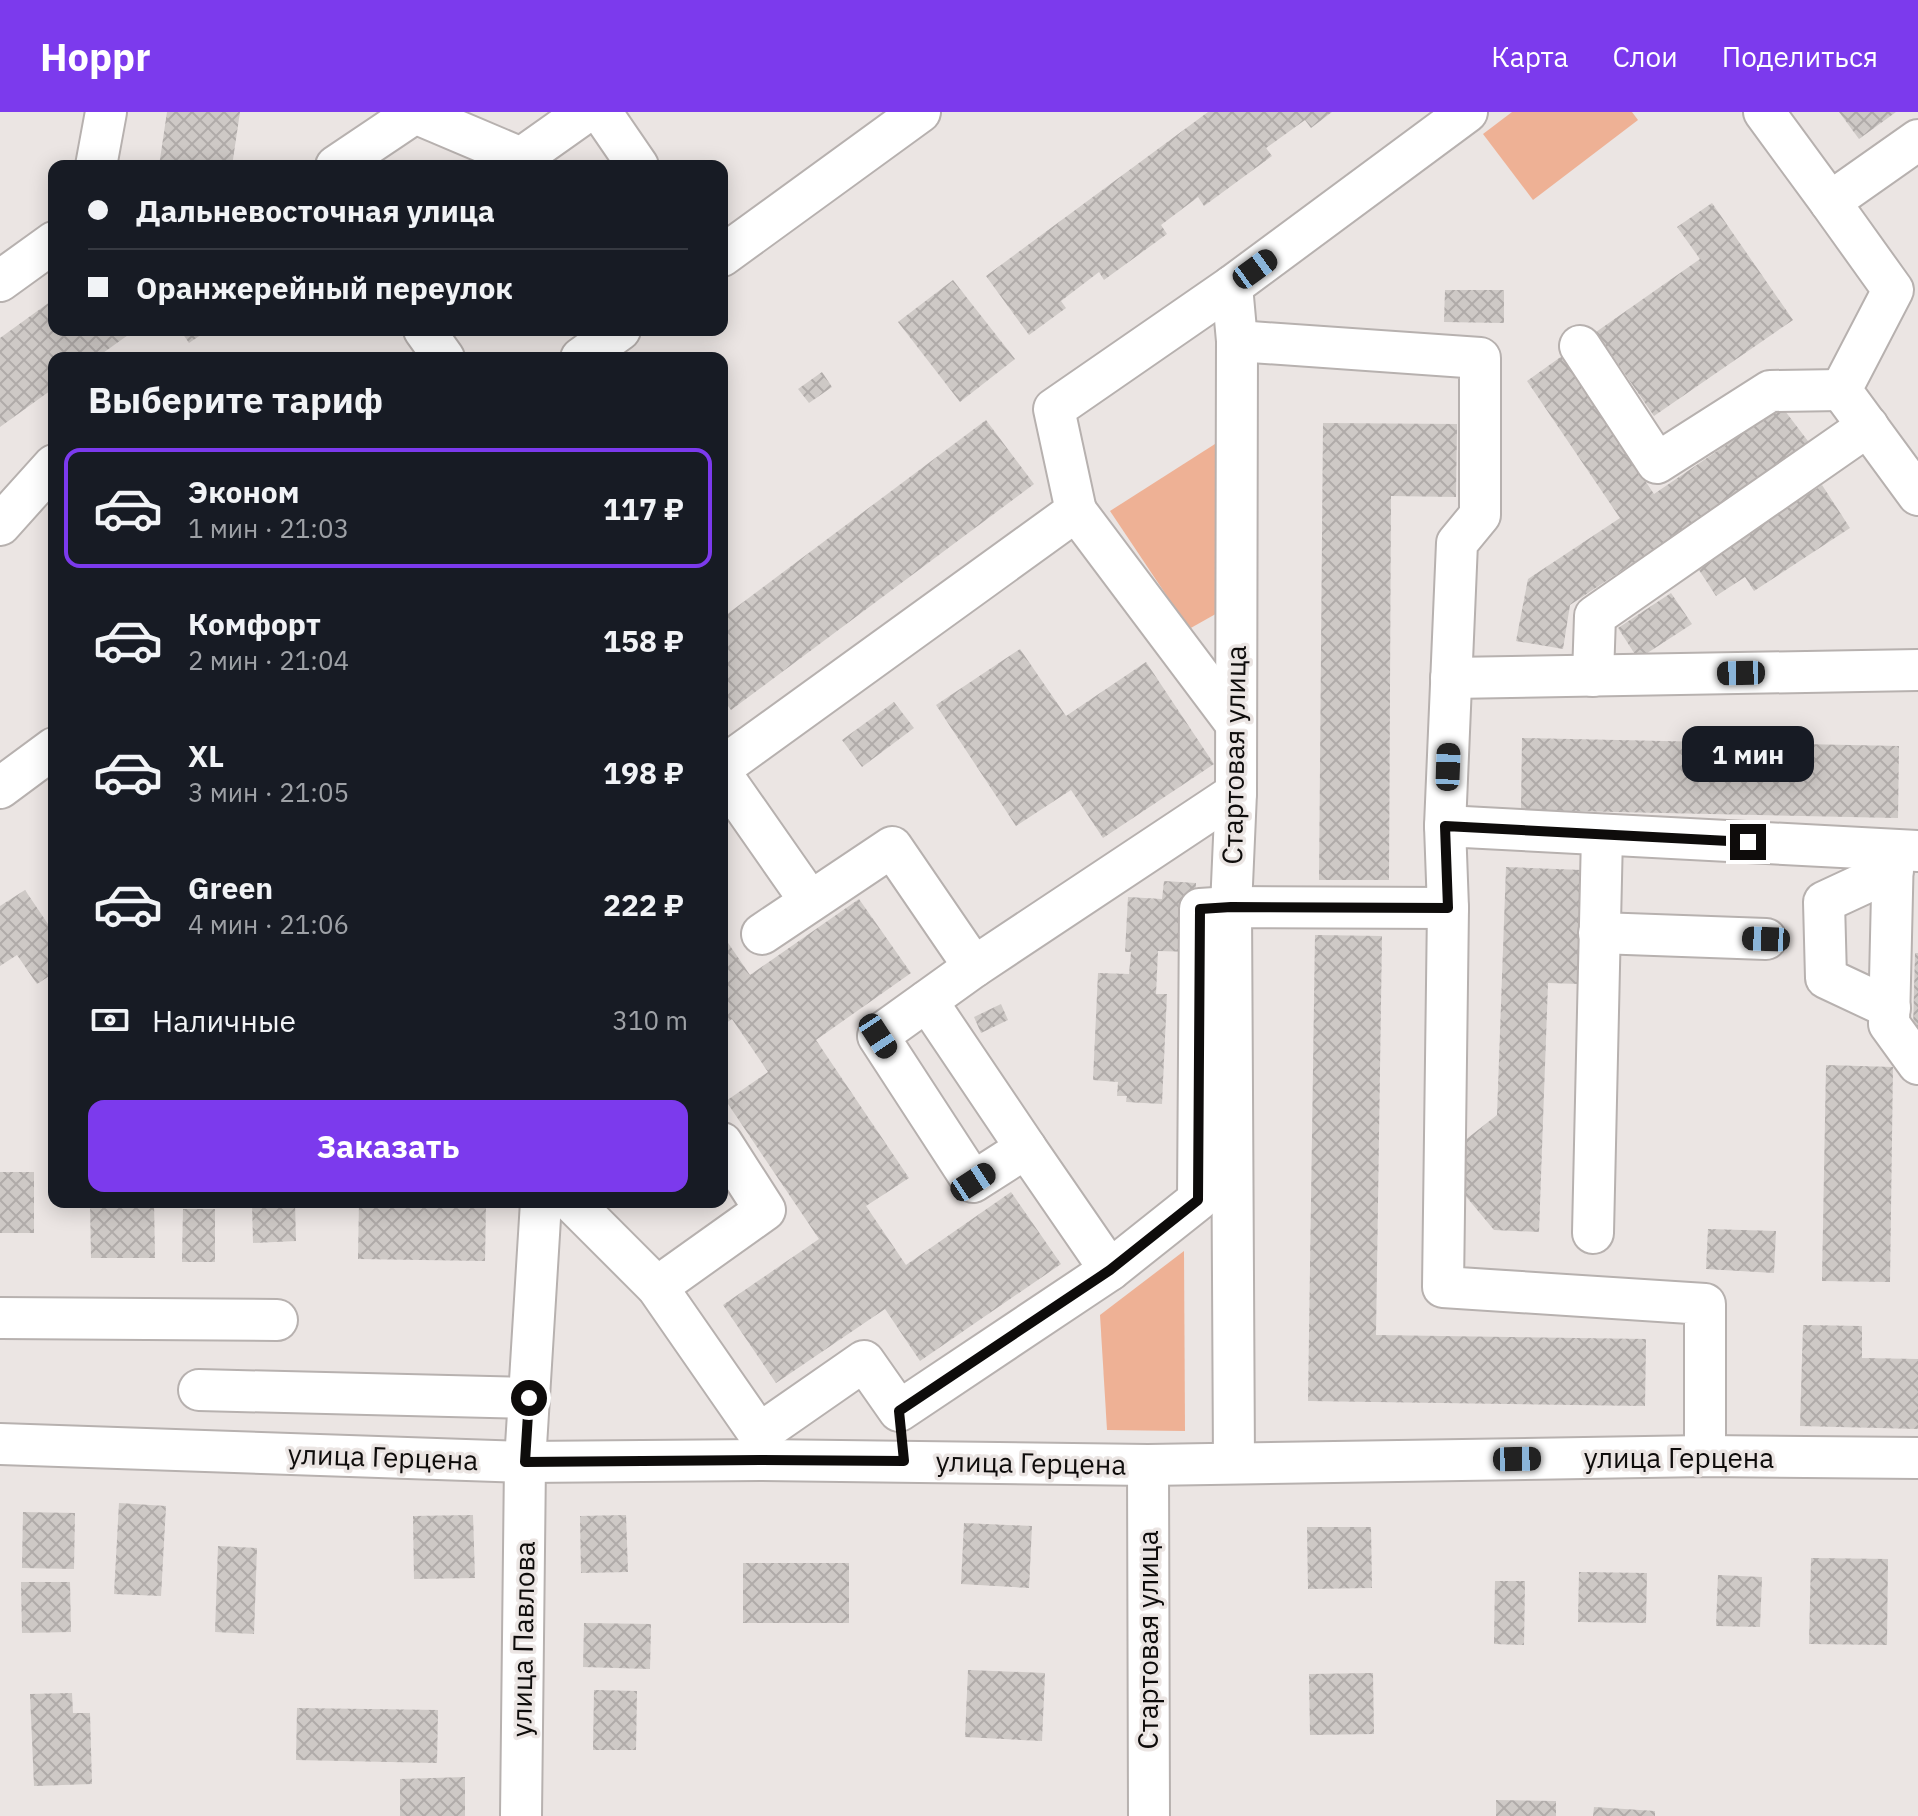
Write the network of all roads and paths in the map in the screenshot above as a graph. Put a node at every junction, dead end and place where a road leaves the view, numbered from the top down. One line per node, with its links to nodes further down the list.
1 (106, 112): 9 (street)
2 (586, 112): 10 (street)
3 (601, 112): 11 (street)
4 (920, 112): 7 (street)
5 (1467, 112): 16 (street)
6 (1764, 112): 12 (street)
7 (877, 124): 14 (street)
8 (1918, 140): 12 (street)
9 (97, 160)
10 (345, 160)
11 (634, 160)
12 (1830, 202): 21 (street)
13 (48, 246): 15 (street)
14 (728, 251)
15 (0, 281)
16 (1232, 286): 18 (street, Стартовая улица); 25 (street)
17 (612, 336): 20 (street)
18 (1237, 341): 29 (street); 30 (street, Стартовая улица)
19 (1580, 346): 21 (street)
20 (589, 352)
21 (1841, 390): 22 (street)
22 (1868, 426): 24 (street); 28 (street)
23 (48, 472): 26 (street)
24 (1918, 495)
25 (1076, 511): 30 (street); 32 (street)
26 (0, 525)
27 (1918, 670): 28 (street)
28 (1593, 676): 29 (street)
29 (1451, 678): 36 (street)
30 (1236, 724): 35 (street, Стартовая улица)
31 (48, 752): 34 (street)
32 (728, 763)
33 (728, 784): 39 (street)
34 (0, 788)
35 (1236, 793): 40 (street, Стартовая улица); 45 (street)
36 (1445, 826): 37 (street); 41 (street)
37 (1602, 835): 38 (street); 42 (street)
38 (1901, 857): 47 (street); 47 (street)
39 (810, 901): 43 (street); 45 (street)
40 (1231, 907): 41 (street); 54 (street); 67 (street, Стартовая улица)
41 (1448, 908): 63 (street)
42 (1599, 933): 44 (street); 53 (street)
43 (762, 934)
44 (1766, 939)
45 (974, 967): 46 (street)
46 (927, 1001): 49 (street); 49 (street)
47 (1890, 1008): 48 (street)
48 (1918, 1064)
49 (1026, 1148): 54 (street)
50 (728, 1152): 55 (street)
51 (541, 1208): 59 (street, улица Павлова)
52 (578, 1208): 55 (street)
53 (1593, 1233)
54 (1110, 1270): 60 (street)
55 (657, 1287): 62 (street)
56 (0, 1318): 57 (street)
57 (277, 1320)
58 (199, 1390): 59 (street)
59 (529, 1398): 66 (street, улица Павлова)
60 (899, 1411): 62 (street); 65 (street)
61 (0, 1444): 66 (street, улица Герцена)
62 (760, 1447): 65 (street, улица Герцена); 66 (street, улица Герцена)
63 (1705, 1456): 64 (street, улица Герцена); 67 (street, улица Герцена)
64 (1918, 1458)
65 (904, 1461): 68 (street, улица Герцена)
66 (525, 1462): 69 (street, улица Павлова)
67 (1234, 1463): 68 (street, улица Герцена)
68 (1148, 1465): 70 (street, Стартовая улица)
69 (521, 1816)
70 (1149, 1816)

